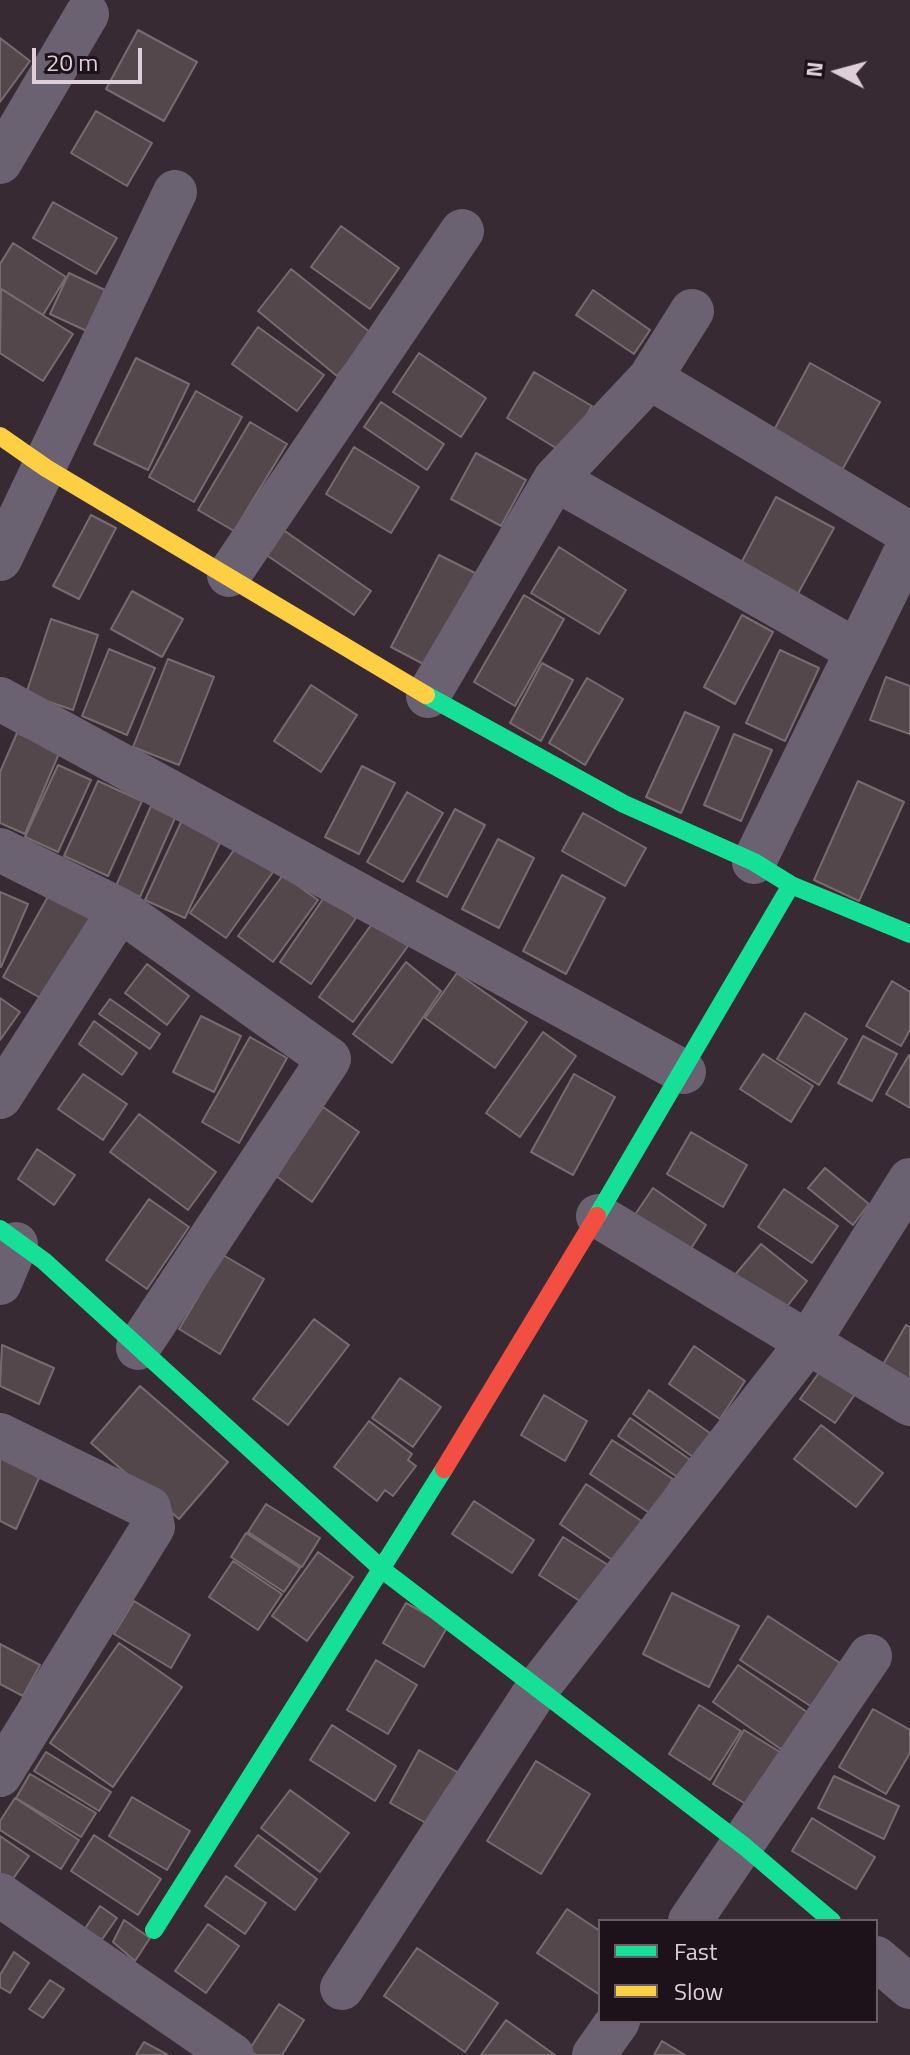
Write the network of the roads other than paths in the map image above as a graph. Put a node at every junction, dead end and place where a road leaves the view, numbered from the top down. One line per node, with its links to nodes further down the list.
1 (87, 14): 2 (street)
2 (0, 162)
3 (175, 192): 8 (street)
4 (462, 231): 13 (street)
5 (692, 311): 6 (street)
6 (650, 378): 9 (street); 10 (street)
7 (0, 436): 8 (street)
8 (46, 468): 12 (street); 13 (street)
9 (555, 479): 14 (street); 15 (street)
10 (910, 534)
11 (910, 543): 14 (street)
12 (0, 559)
13 (229, 575): 15 (street)
14 (857, 651): 18 (street)
15 (428, 696): 18 (street)
16 (0, 699): 22 (street)
17 (0, 850): 20 (street)
18 (754, 862): 19 (street)
19 (791, 885): 21 (street); 22 (street)
20 (120, 910): 23 (street); 28 (street)
21 (910, 934)
22 (684, 1072): 25 (street)
23 (0, 1097)
24 (910, 1180): 27 (street)
25 (598, 1216): 27 (street); 31 (street)
26 (5, 1252): 28 (street)
27 (809, 1341): 29 (street); 33 (street)
28 (138, 1348): 31 (street)
29 (910, 1404)
30 (0, 1435): 34 (street)
31 (384, 1571): 33 (street); 39 (street)
32 (870, 1656): 35 (street)
33 (537, 1689): 35 (street); 42 (street)
34 (0, 1775)
35 (744, 1846): 37 (street); 38 (street)
36 (0, 1895): 44 (street)
37 (691, 1919)
38 (830, 1919)
39 (154, 1930)
40 (878, 1960): 41 (street)
41 (910, 1987)
42 (342, 1988)
43 (617, 2023): 45 (street)
44 (232, 2055)
45 (594, 2055)

